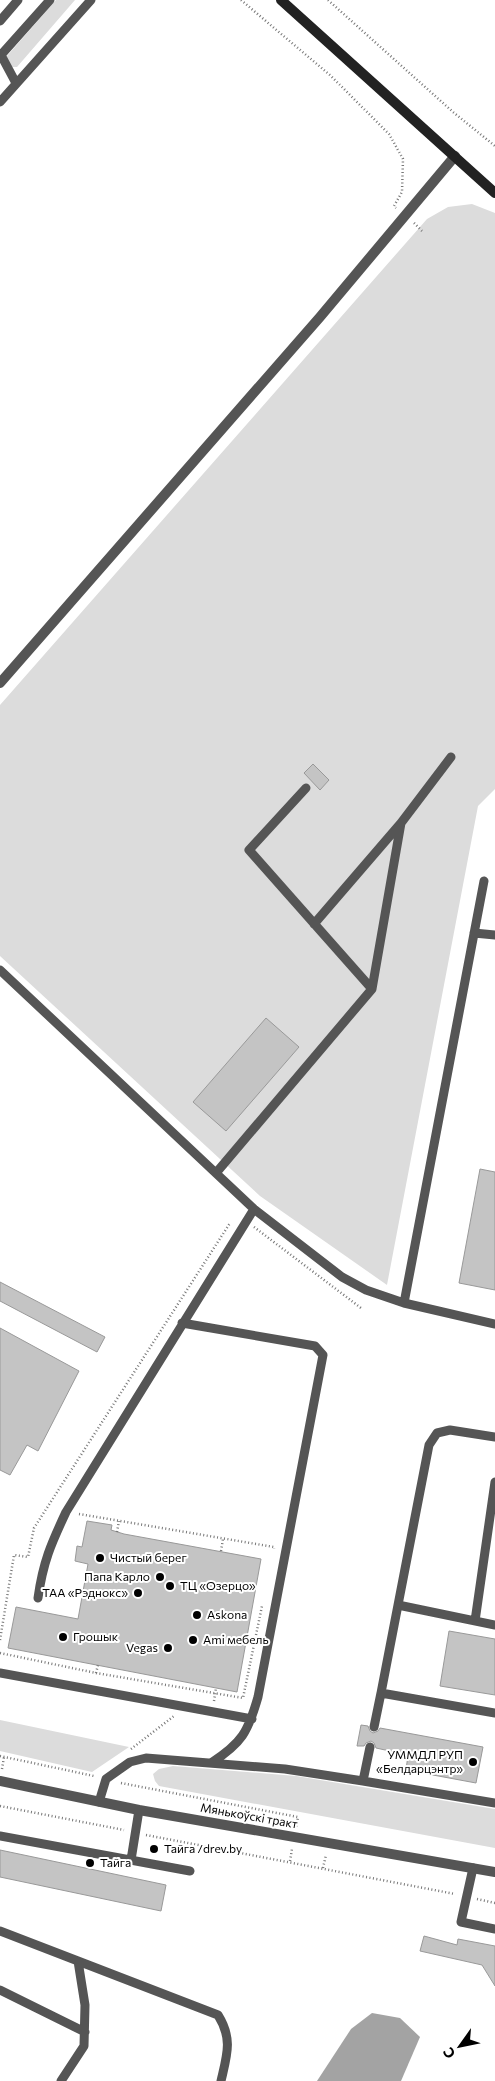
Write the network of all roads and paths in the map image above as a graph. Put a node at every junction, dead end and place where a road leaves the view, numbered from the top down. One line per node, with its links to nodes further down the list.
1 (18, 0): 7 (lane)
2 (50, 0): 8 (lane)
3 (91, 0): 8 (lane)
4 (241, 0): 13 (path)
5 (281, 0): 11 (main road)
6 (328, 0): 10 (path)
7 (0, 20)
8 (16, 83): 9 (lane)
9 (0, 102)
10 (495, 146)
11 (455, 156): 12 (main road); 14 (street)
12 (495, 193)
13 (394, 206)
14 (0, 683)
15 (451, 757): 17 (lane)
16 (306, 788): 19 (lane)
17 (401, 823): 19 (lane); 23 (lane)
18 (484, 881): 20 (lane)
19 (314, 924): 23 (lane)
20 (474, 932): 21 (lane); 26 (lane)
21 (495, 935)
22 (0, 970): 24 (lane)
23 (372, 989): 24 (lane)
24 (216, 1173): 25 (lane)
25 (254, 1209): 26 (lane); 27 (lane)
26 (404, 1303): 28 (lane)
27 (182, 1323): 31 (lane); 54 (lane)
28 (495, 1324)
29 (495, 1437): 39 (lane)
30 (495, 1482): 41 (lane)
31 (66, 1512): 32 (path); 37 (lane)
32 (120, 1521): 33 (path); 34 (path)
33 (117, 1532)
34 (223, 1539): 35 (path); 36 (path)
35 (220, 1551)
36 (272, 1557)
37 (38, 1598)
38 (262, 1604): 49 (path)
39 (398, 1606): 41 (lane); 50 (lane)
40 (6, 1608): 43 (path)
41 (475, 1621): 42 (lane)
42 (495, 1625)
43 (0, 1640)
44 (0, 1653): 47 (path)
45 (98, 1665): 47 (path)
46 (0, 1672): 51 (lane)
47 (96, 1673): 49 (path)
48 (216, 1688): 49 (path)
49 (215, 1694): 51 (path)
50 (381, 1694): 52 (lane); 55 (lane)
51 (212, 1711): 54 (lane)
52 (495, 1713)
53 (177, 1715): 57 (path)
54 (252, 1719): 59 (lane)
55 (374, 1727)
56 (370, 1747): 64 (lane)
57 (123, 1754)
58 (0, 1756): 61 (path)
59 (211, 1763): 62 (lane); 64 (lane)
60 (100, 1771): 61 (path)
61 (93, 1777): 62 (path)
62 (106, 1780): 65 (lane); 68 (path)
63 (0, 1781): 65 (street, Мянькоўскі тракт)
64 (363, 1781): 66 (lane)
65 (99, 1802): 69 (street, Мянькоўскі тракт)
66 (495, 1804)
67 (0, 1806): 70 (path)
68 (234, 1806)
69 (139, 1810): 70 (lane); 73 (street, Мянькоўскі тракт)
70 (135, 1833): 72 (lane); 76 (path)
71 (0, 1836): 72 (lane)
72 (131, 1860): 74 (lane)
73 (473, 1868): 75 (street, Мянькоўскі тракт); 76 (lane)
74 (190, 1872)
75 (495, 1872)
76 (467, 1897): 77 (path); 78 (lane)
77 (495, 1903)
78 (495, 1929)
79 (0, 1931): 80 (lane)
80 (78, 1961): 82 (lane); 84 (lane)
81 (0, 1990): 82 (lane)
82 (85, 2032): 83 (lane)
83 (60, 2081)
84 (221, 2081)

